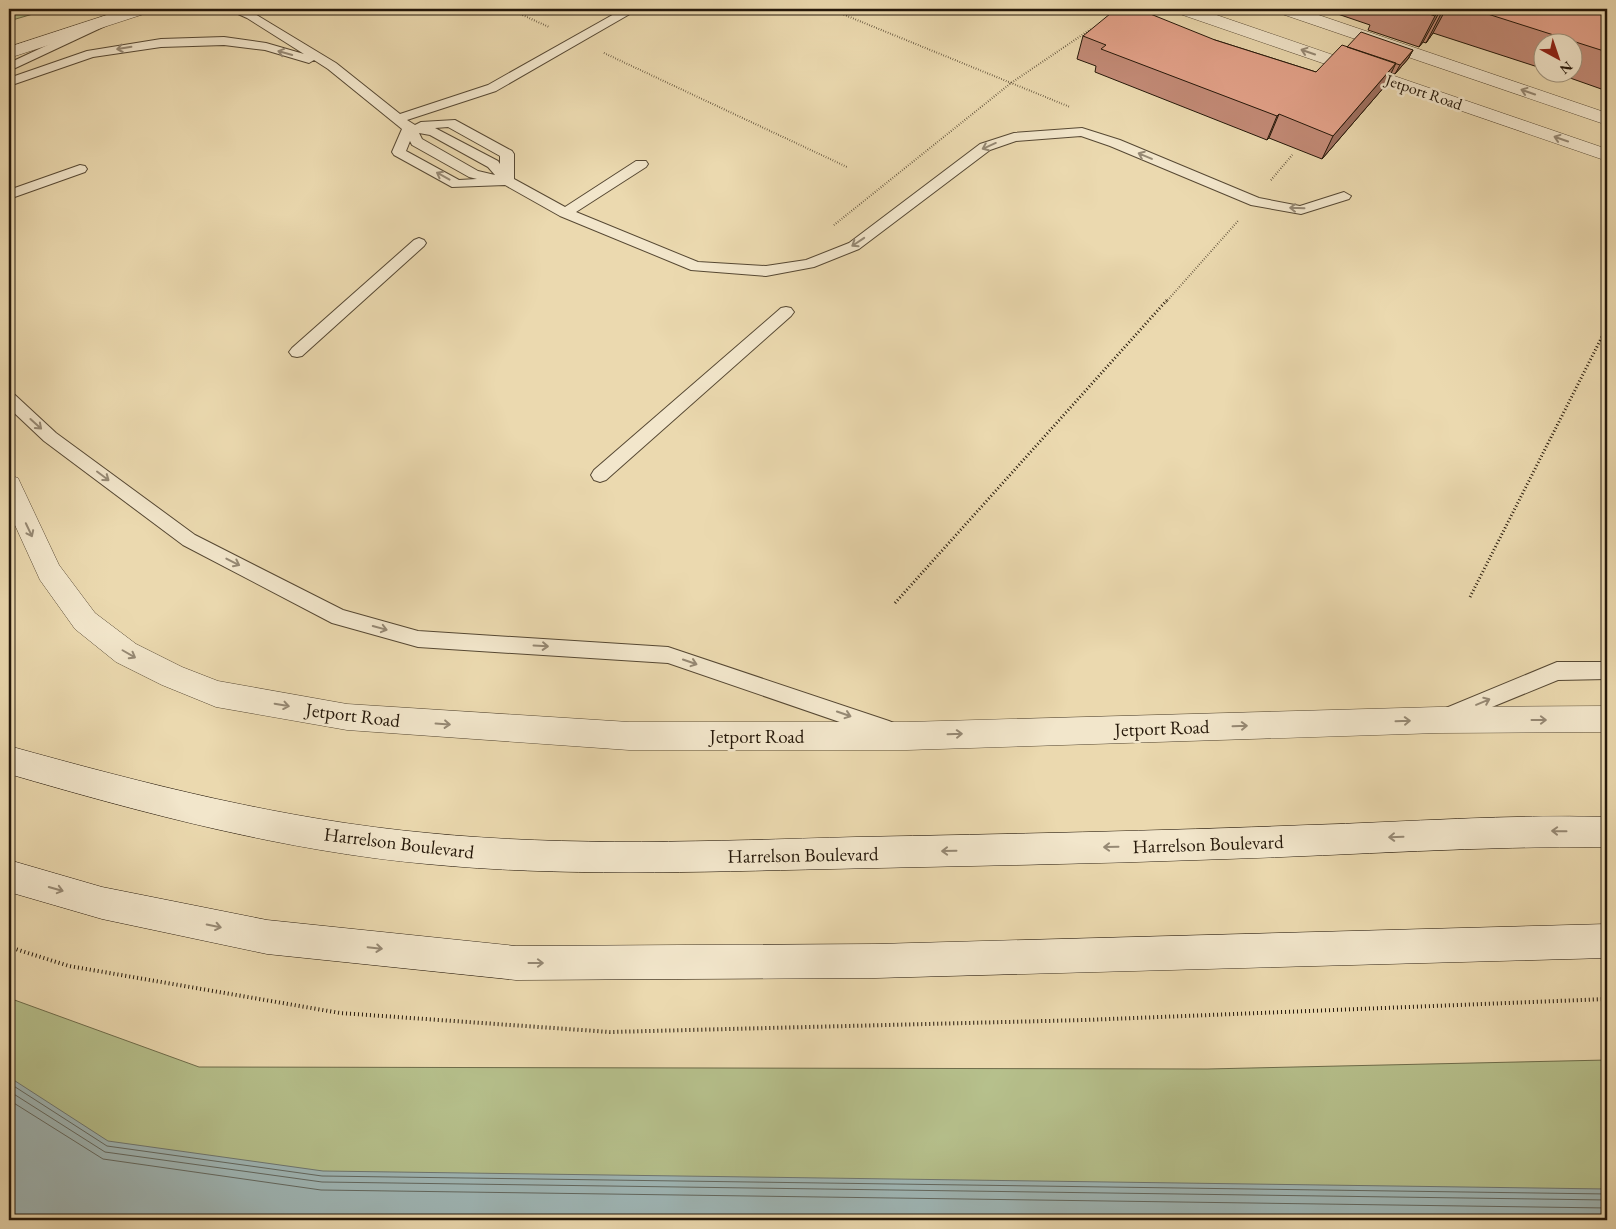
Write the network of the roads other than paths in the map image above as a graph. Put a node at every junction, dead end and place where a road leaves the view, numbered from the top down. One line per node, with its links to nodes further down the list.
1 (141, 9): 7 (street)
2 (233, 9): 6 (lane)
3 (630, 9): 13 (lane)
4 (1183, 9): 14 (street, Jetport Road, one-way to 4)
5 (1285, 9): 12 (street, Jetport Road, one-way to 5)
6 (249, 12): 9 (lane)
7 (120, 13): 8 (street); 10 (lane)
8 (9, 53)
9 (332, 66): 11 (lane, one-way to 11); 13 (lane)
10 (9, 68)
11 (9, 82)
12 (1607, 118)
13 (404, 124): 17 (lane); 17 (lane, one-way to 13)
14 (1607, 155)
15 (641, 164): 20 (lane)
16 (80, 169): 18 (lane)
17 (507, 182): 20 (lane)
18 (9, 195)
19 (1344, 196): 20 (lane, one-way to 20)
20 (565, 213)
21 (419, 243): 23 (lane)
22 (786, 312): 25 (lane)
23 (296, 352)
24 (9, 399): 30 (lane, one-way to 30)
25 (600, 474)
26 (9, 485): 30 (street, Jetport Road, one-way to 30)
27 (1607, 672): 29 (lane, one-way to 27)
28 (1607, 719): 29 (street, Jetport Road, one-way to 28)
29 (1438, 720): 30 (street, Jetport Road, one-way to 29)
30 (906, 736)
31 (9, 760): 32 (street, Harrelson Boulevard, one-way to 31)
32 (1607, 832)
33 (9, 876): 34 (street, one-way to 34)
34 (1607, 941)

